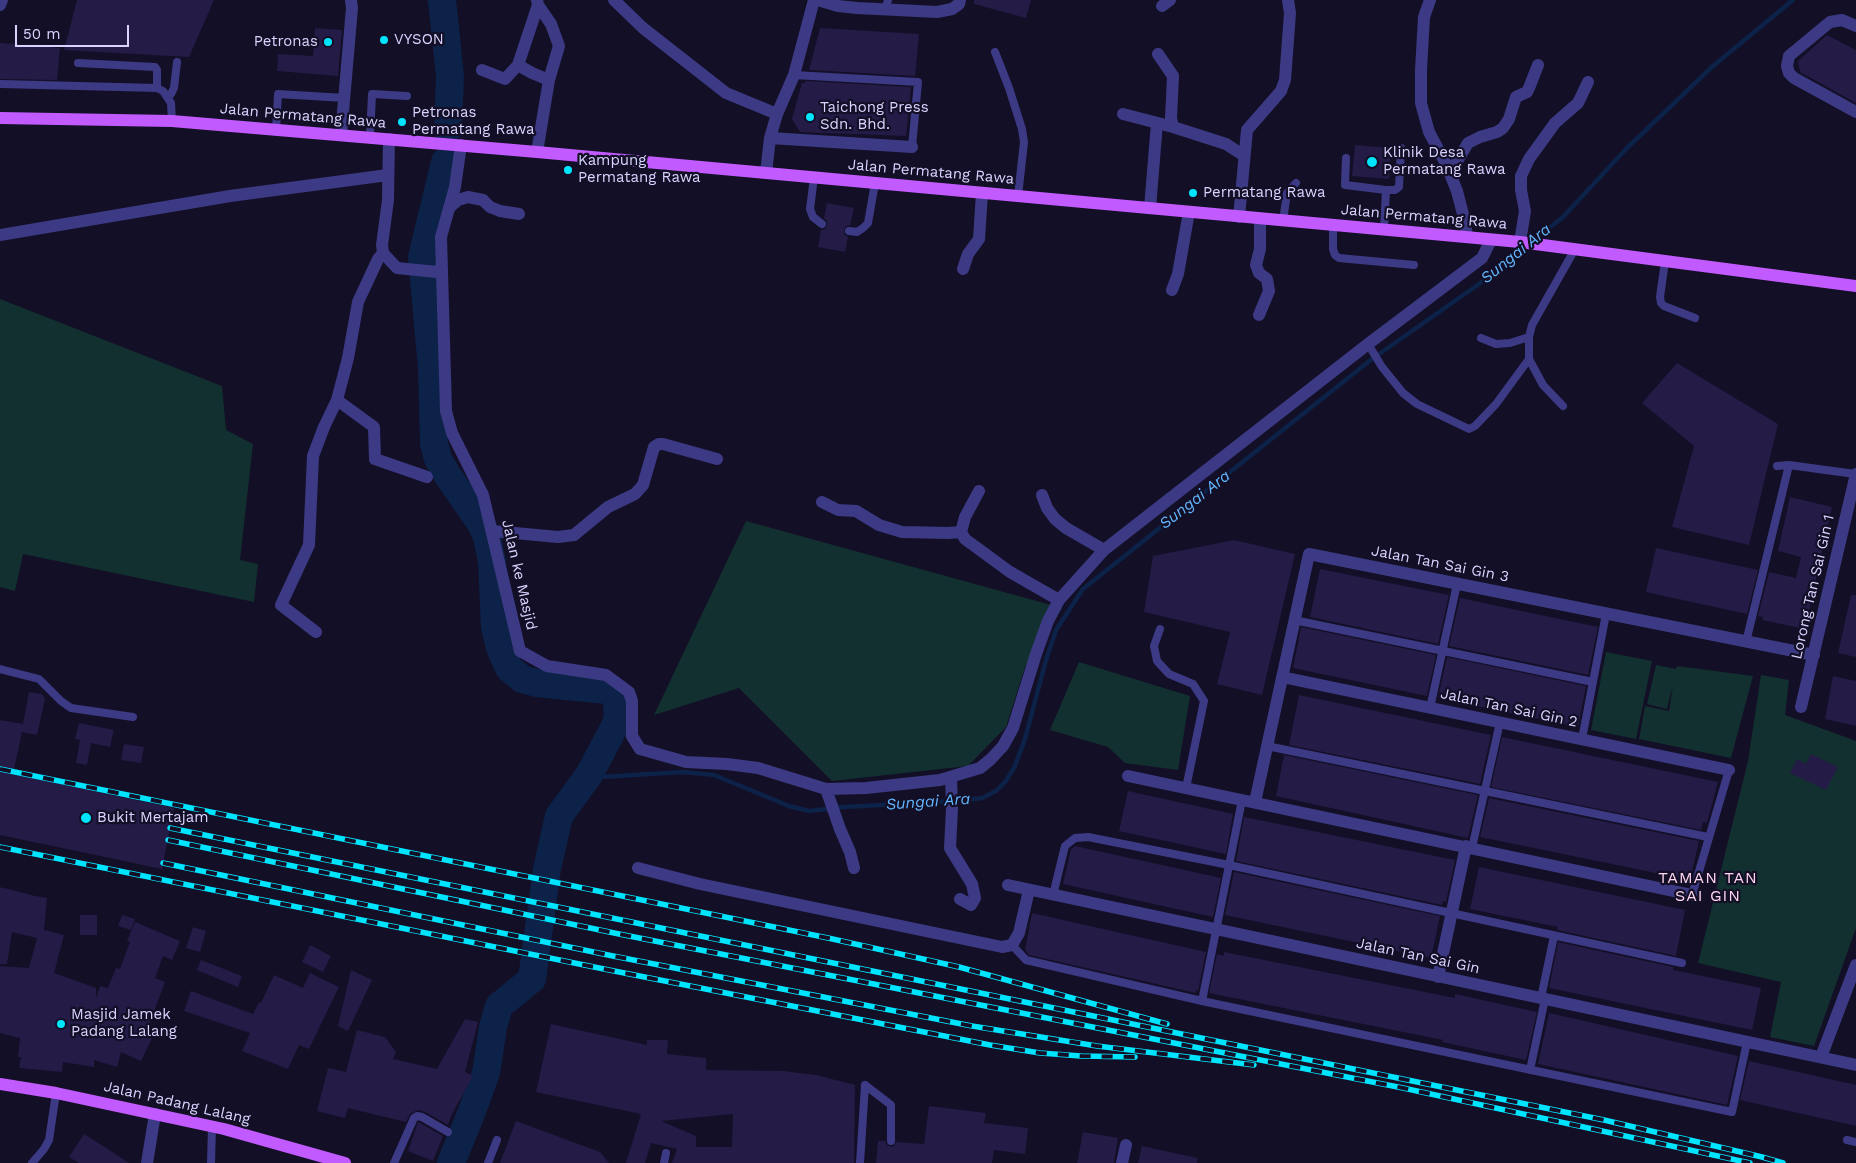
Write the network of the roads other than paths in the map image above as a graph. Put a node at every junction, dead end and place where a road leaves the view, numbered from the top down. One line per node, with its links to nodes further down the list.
1 (2, 0): 10 (street)
2 (352, 0): 27 (street)
3 (614, 0): 29 (street)
4 (814, 0): 20 (street)
5 (818, 0): 11 (street)
6 (960, 0): 11 (street)
7 (1288, 0): 44 (street)
8 (1430, 0): 47 (street)
9 (537, 3): 17 (street); 21 (street)
10 (0, 5)
11 (887, 5)
12 (1856, 26): 28 (street)
13 (994, 52): 54 (lane)
14 (1158, 54): 34 (street)
15 (177, 62): 25 (lane)
16 (78, 64): 24 (lane)
17 (518, 65): 19 (street); 21 (street)
18 (1538, 65): 47 (street)
19 (482, 70)
20 (794, 75): 29 (street); 41 (lane)
21 (549, 80): 43 (street)
22 (1588, 82): 69 (street)
23 (1, 84): 24 (lane)
24 (157, 88): 25 (lane)
25 (168, 95): 32 (lane)
26 (407, 96): 37 (lane)
27 (345, 98): 35 (lane); 36 (street)
28 (1856, 112)
29 (777, 114): 38 (street)
30 (1123, 114): 33 (street)
31 (0, 118): 32 (main road, Jalan Permatang Rawa)
32 (172, 121): 35 (main road, Jalan Permatang Rawa)
33 (1158, 123): 34 (street); 56 (street)
34 (1173, 127): 44 (street)
35 (276, 130): 36 (main road, Jalan Permatang Rawa)
36 (341, 135): 37 (main road, Jalan Permatang Rawa)
37 (370, 138): 39 (main road, Jalan Permatang Rawa)
38 (770, 138): 41 (street); 46 (street)
39 (389, 139): 40 (main road, Jalan Permatang Rawa); 48 (street)
40 (452, 144): 43 (main road, Jalan Permatang Rawa); 55 (street, Jalan ke Masjid)
41 (912, 147)
42 (1401, 148): 52 (lane)
43 (537, 152): 46 (main road, Jalan Permatang Rawa)
44 (1243, 155): 59 (street)
45 (1346, 158): 52 (lane)
46 (766, 173): 49 (main road, Jalan Permatang Rawa)
47 (1450, 173): 67 (street)
48 (388, 175): 66 (street); 71 (street)
49 (814, 177): 50 (main road, Jalan Permatang Rawa); 62 (lane)
50 (875, 183): 53 (main road, Jalan Permatang Rawa); 65 (lane)
51 (1296, 183): 61 (lane)
52 (1386, 190): 64 (lane)
53 (982, 193): 54 (main road, Jalan Permatang Rawa); 74 (street)
54 (1018, 196): 56 (main road, Jalan Permatang Rawa)
55 (450, 207): 58 (street); 75 (street, Jalan ke Masjid)
56 (1150, 208): 57 (main road, Jalan Permatang Rawa)
57 (1188, 212): 59 (main road, Jalan Permatang Rawa); 77 (street)
58 (519, 214)
59 (1239, 217): 60 (main road, Jalan Permatang Rawa)
60 (1260, 219): 61 (main road, Jalan Permatang Rawa); 78 (street)
61 (1283, 221): 63 (main road, Jalan Permatang Rawa)
62 (822, 224)
63 (1333, 225): 64 (main road, Jalan Permatang Rawa); 73 (lane)
64 (1384, 230): 67 (main road, Jalan Permatang Rawa)
65 (849, 231)
66 (0, 235)
67 (1467, 237): 68 (main road, Jalan Permatang Rawa)
68 (1491, 240): 69 (main road, Jalan Permatang Rawa); 82 (street, Jalan ke Masjid)
69 (1520, 242): 70 (main road, Jalan Permatang Rawa)
70 (1575, 249): 72 (main road, Jalan Permatang Rawa); 80 (lane)
71 (383, 253): 75 (street); 84 (street)
72 (1665, 260): 76 (main road, Jalan Permatang Rawa); 79 (lane)
73 (1414, 265)
74 (963, 269)
75 (438, 270): 94 (street, Jalan ke Masjid)
76 (1856, 286)
77 (1172, 290)
78 (1259, 315)
79 (1695, 318)
80 (1529, 337): 81 (lane); 83 (lane)
81 (1481, 338)
82 (1369, 346): 83 (lane); 96 (street, Jalan ke Masjid)
83 (1529, 359): 85 (lane)
84 (337, 400): 90 (street); 102 (street)
85 (1563, 406)
86 (717, 459): 94 (street)
87 (1790, 465): 88 (lane); 89 (lane); 103 (lane)
88 (1777, 466)
89 (1856, 474): 105 (street, Lorong Tan Sai Gin 1)
90 (426, 477)
91 (979, 491): 95 (street)
92 (1042, 495): 96 (street)
93 (822, 502): 95 (street)
94 (493, 531): 120 (street, Jalan ke Masjid)
95 (960, 532): 98 (street)
96 (1104, 550): 98 (street, Jalan ke Masjid)
97 (1457, 584): 99 (street, Jalan Tan Sai Gin 3); 100 (street, Jalan Tan Sai Gin 3); 104 (lane)
98 (1059, 600): 117 (street, Jalan ke Masjid)
99 (1606, 614): 103 (street, Jalan Tan Sai Gin 3); 108 (lane)
100 (1294, 620): 104 (lane); 107 (street, Jalan Tan Sai Gin 3)
101 (1160, 629): 118 (lane)
102 (316, 632)
103 (1746, 642): 105 (street, Jalan Tan Sai Gin 3)
104 (1442, 651): 108 (lane); 110 (lane)
105 (1814, 656): 109 (street, Lorong Tan Sai Gin 1)
106 (0, 669): 111 (lane)
107 (1282, 677): 110 (street, Jalan Tan Sai Gin 2); 114 (street, Jalan Tan Sai Gin 3)
108 (1592, 682): 113 (lane)
109 (1801, 707)
110 (1430, 708): 112 (street, Jalan Tan Sai Gin 2)
111 (133, 717)
112 (1500, 722): 113 (street, Jalan Tan Sai Gin 2); 119 (lane)
113 (1582, 739): 115 (street, Jalan Tan Sai Gin 2)
114 (1267, 746): 119 (lane); 122 (street, Jalan Tan Sai Gin 3)
115 (1729, 770): 123 (lane)
116 (1128, 776): 118 (street)
117 (952, 780): 120 (street, Jalan ke Masjid); 132 (street)
118 (1186, 788): 121 (street)
119 (1485, 790): 123 (lane); 124 (lane)
120 (828, 793): 127 (street)
121 (1242, 800): 122 (street); 125 (lane)
122 (1255, 802): 124 (street)
123 (1708, 837): 131 (lane)
124 (1469, 847): 131 (street); 133 (street)
125 (1229, 865): 130 (lane); 133 (lane); 134 (lane)
126 (638, 868): 136 (street)
127 (854, 868)
128 (1008, 885): 129 (street, Jalan Tan Sai Gin)
129 (1030, 890): 130 (street, Jalan Tan Sai Gin); 136 (street)
130 (1053, 895): 134 (street, Jalan Tan Sai Gin)
131 (1692, 895)
132 (960, 899)
133 (1452, 914): 135 (lane); 139 (street)
134 (1216, 930): 139 (street, Jalan Tan Sai Gin); 141 (lane)
135 (1554, 936): 137 (lane); 140 (lane)
136 (1012, 945): 141 (lane)
137 (1682, 963)
138 (1856, 965): 143 (street)
139 (1438, 977): 140 (street, Jalan Tan Sai Gin)
140 (1543, 999): 142 (street, Jalan Tan Sai Gin); 145 (lane)
141 (1202, 1001): 145 (lane)
142 (1747, 1042): 143 (street, Jalan Tan Sai Gin); 145 (lane)
143 (1821, 1057): 144 (street, Jalan Tan Sai Gin)
144 (1856, 1065)
145 (1530, 1070)
146 (0, 1084): 147 (main road, Jalan Padang Lalang)
147 (56, 1093): 148 (main road, Jalan Padang Lalang); 157 (lane)
148 (155, 1114): 149 (main road, Jalan Padang Lalang); 158 (street)
149 (212, 1126): 159 (lane); 160 (main road, Jalan Padang Lalang)
150 (448, 1132): 161 (lane)
151 (497, 1140): 162 (lane)
152 (1847, 1140): 154 (lane)
153 (890, 1141): 164 (lane)
154 (1856, 1142)
155 (1126, 1145): 165 (street)
156 (666, 1153): 163 (lane)
157 (32, 1163)
158 (147, 1163)
159 (211, 1163)
160 (345, 1163)
161 (394, 1163)
162 (488, 1163)
163 (664, 1163)
164 (860, 1163)
165 (1122, 1163)

